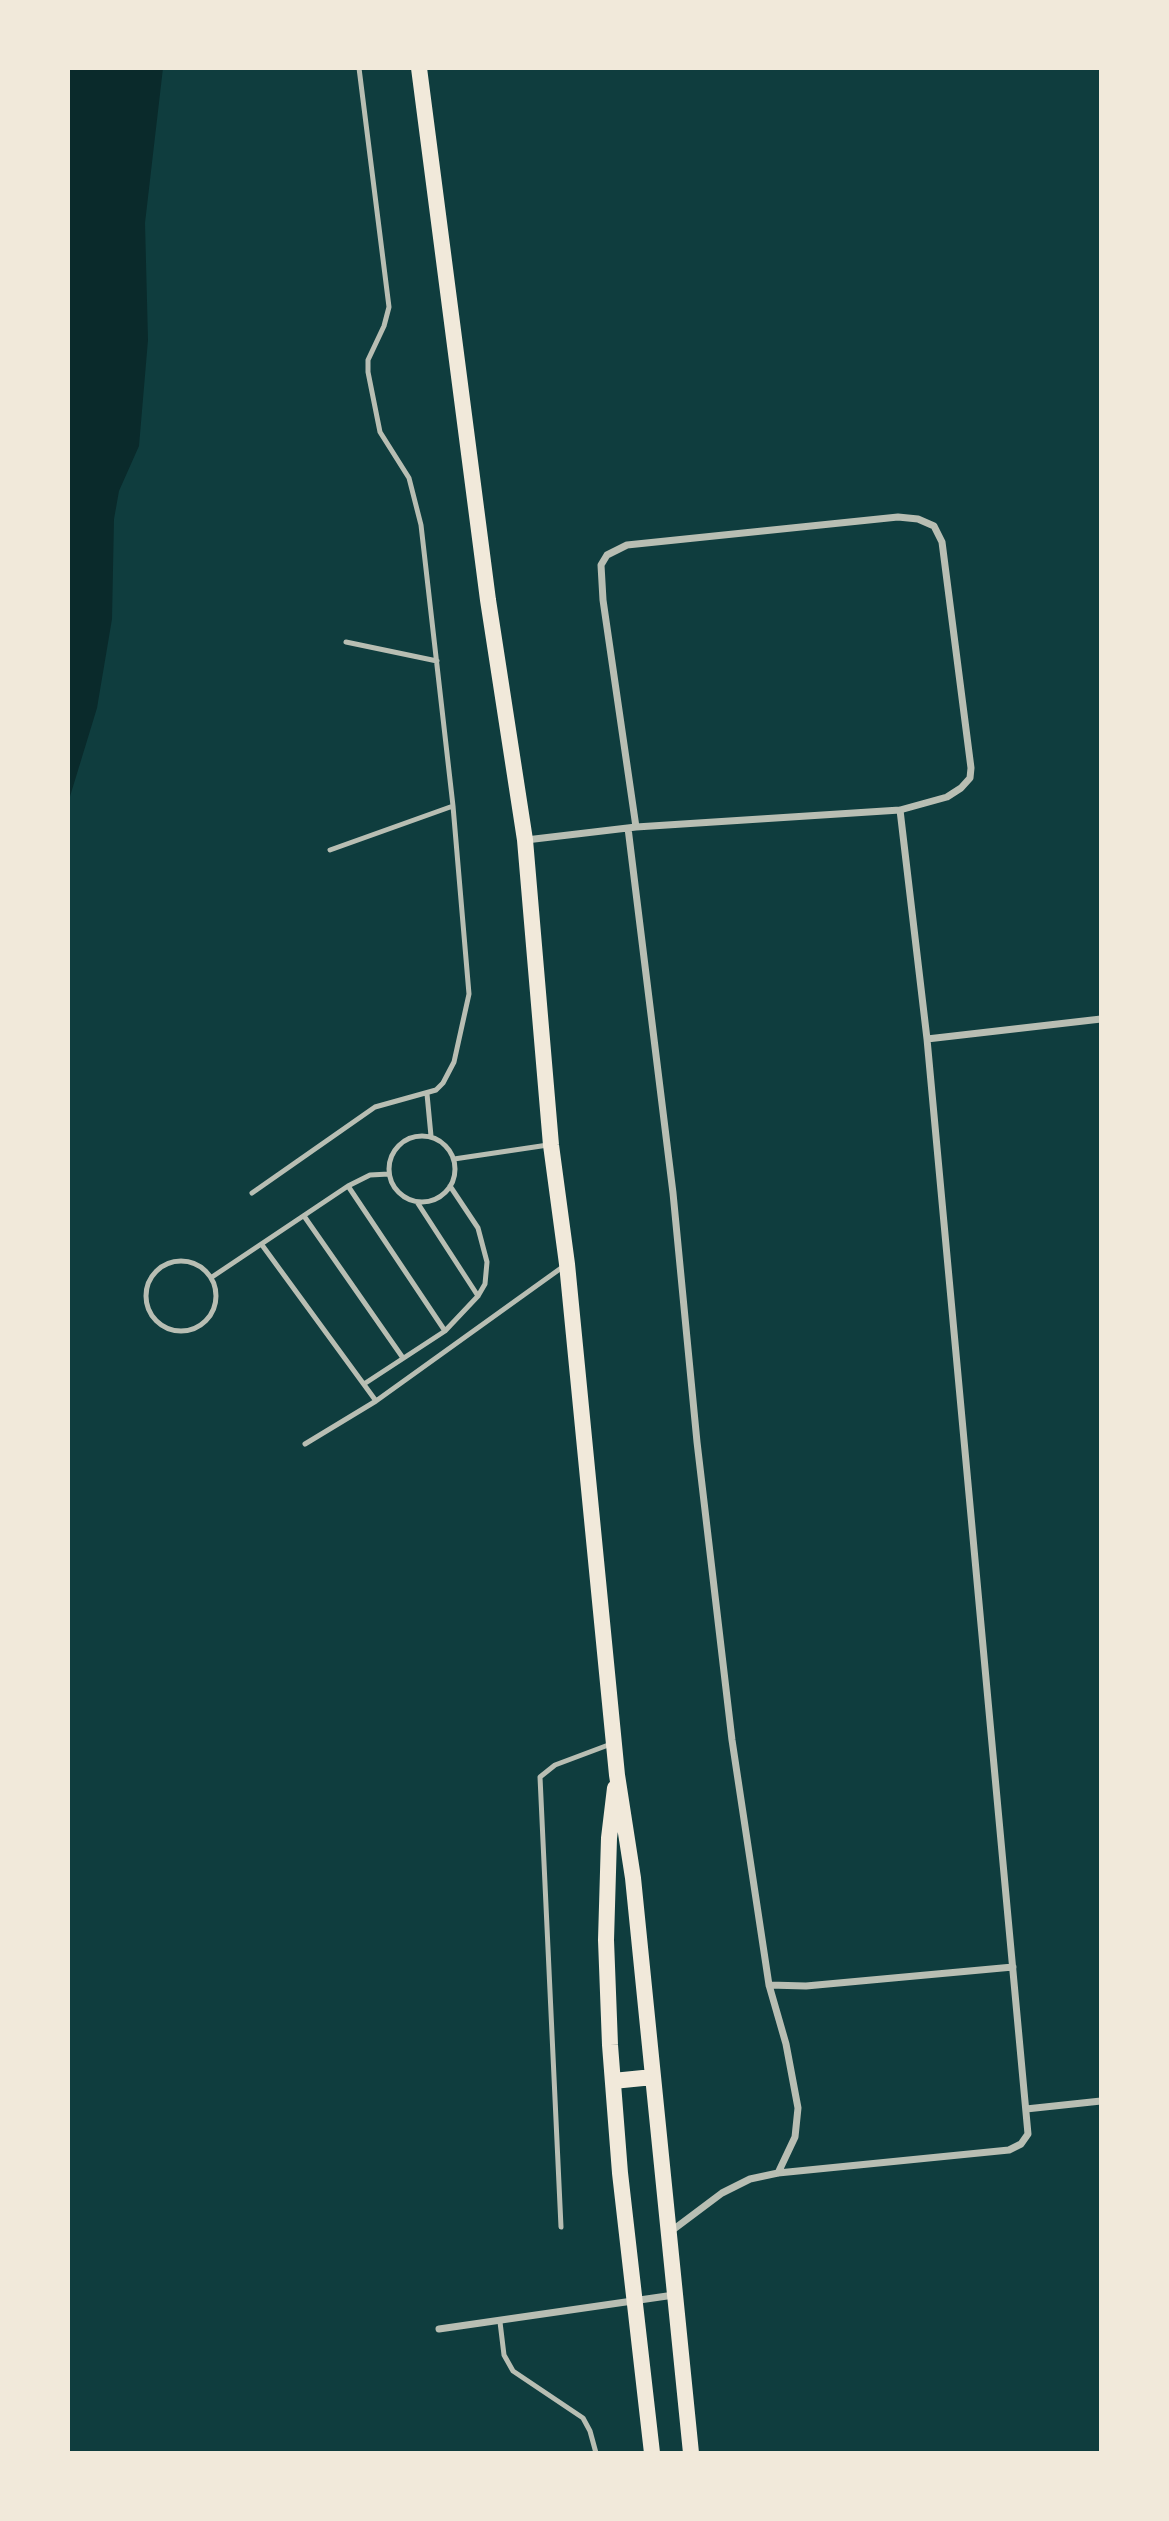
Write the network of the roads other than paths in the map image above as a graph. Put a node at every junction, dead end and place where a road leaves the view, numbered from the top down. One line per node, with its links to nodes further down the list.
1 (359, 68): 4 (lane)
2 (419, 68): 8 (main road)
3 (346, 642): 4 (lane)
4 (437, 661): 5 (lane)
5 (453, 806): 9 (lane); 12 (lane)
6 (900, 810): 7 (street); 7 (street); 11 (street)
7 (632, 827): 8 (street); 34 (street)
8 (525, 840): 14 (main road)
9 (330, 850)
10 (1101, 1020): 11 (street)
11 (927, 1039): 33 (street)
12 (427, 1094): 13 (lane); 19 (lane)
13 (431, 1136): 15 (lane); 16 (lane)
14 (551, 1144): 15 (lane); 23 (main road)
15 (454, 1159): 18 (lane)
16 (389, 1174): 17 (lane); 20 (lane)
17 (348, 1186): 21 (lane); 26 (lane)
18 (450, 1186): 20 (lane); 25 (lane)
19 (252, 1193)
20 (417, 1202): 25 (lane)
21 (304, 1216): 22 (lane); 27 (lane)
22 (262, 1245): 24 (lane); 28 (lane)
23 (567, 1265): 29 (lane); 31 (main road)
24 (212, 1277): 24 (lane)
25 (478, 1296): 26 (lane)
26 (445, 1331): 27 (lane)
27 (403, 1358): 28 (lane)
28 (364, 1384): 29 (lane)
29 (376, 1401): 30 (lane)
30 (305, 1444)
31 (614, 1743): 32 (main road); 40 (lane)
32 (617, 1776): 35 (main road); 36 (main road)
33 (1013, 1967): 34 (street); 38 (street)
34 (769, 1985): 39 (street)
35 (653, 2077): 36 (main road); 41 (main road)
36 (613, 2081): 43 (main road)
37 (1101, 2101): 38 (street)
38 (1026, 2109): 39 (street)
39 (778, 2173): 41 (street)
40 (561, 2227)
41 (667, 2234): 42 (main road)
42 (674, 2295): 43 (street); 48 (main road)
43 (634, 2302): 44 (street); 47 (main road)
44 (500, 2322): 45 (street); 46 (lane)
45 (439, 2329)
46 (596, 2453)
47 (652, 2453)
48 (691, 2453)

